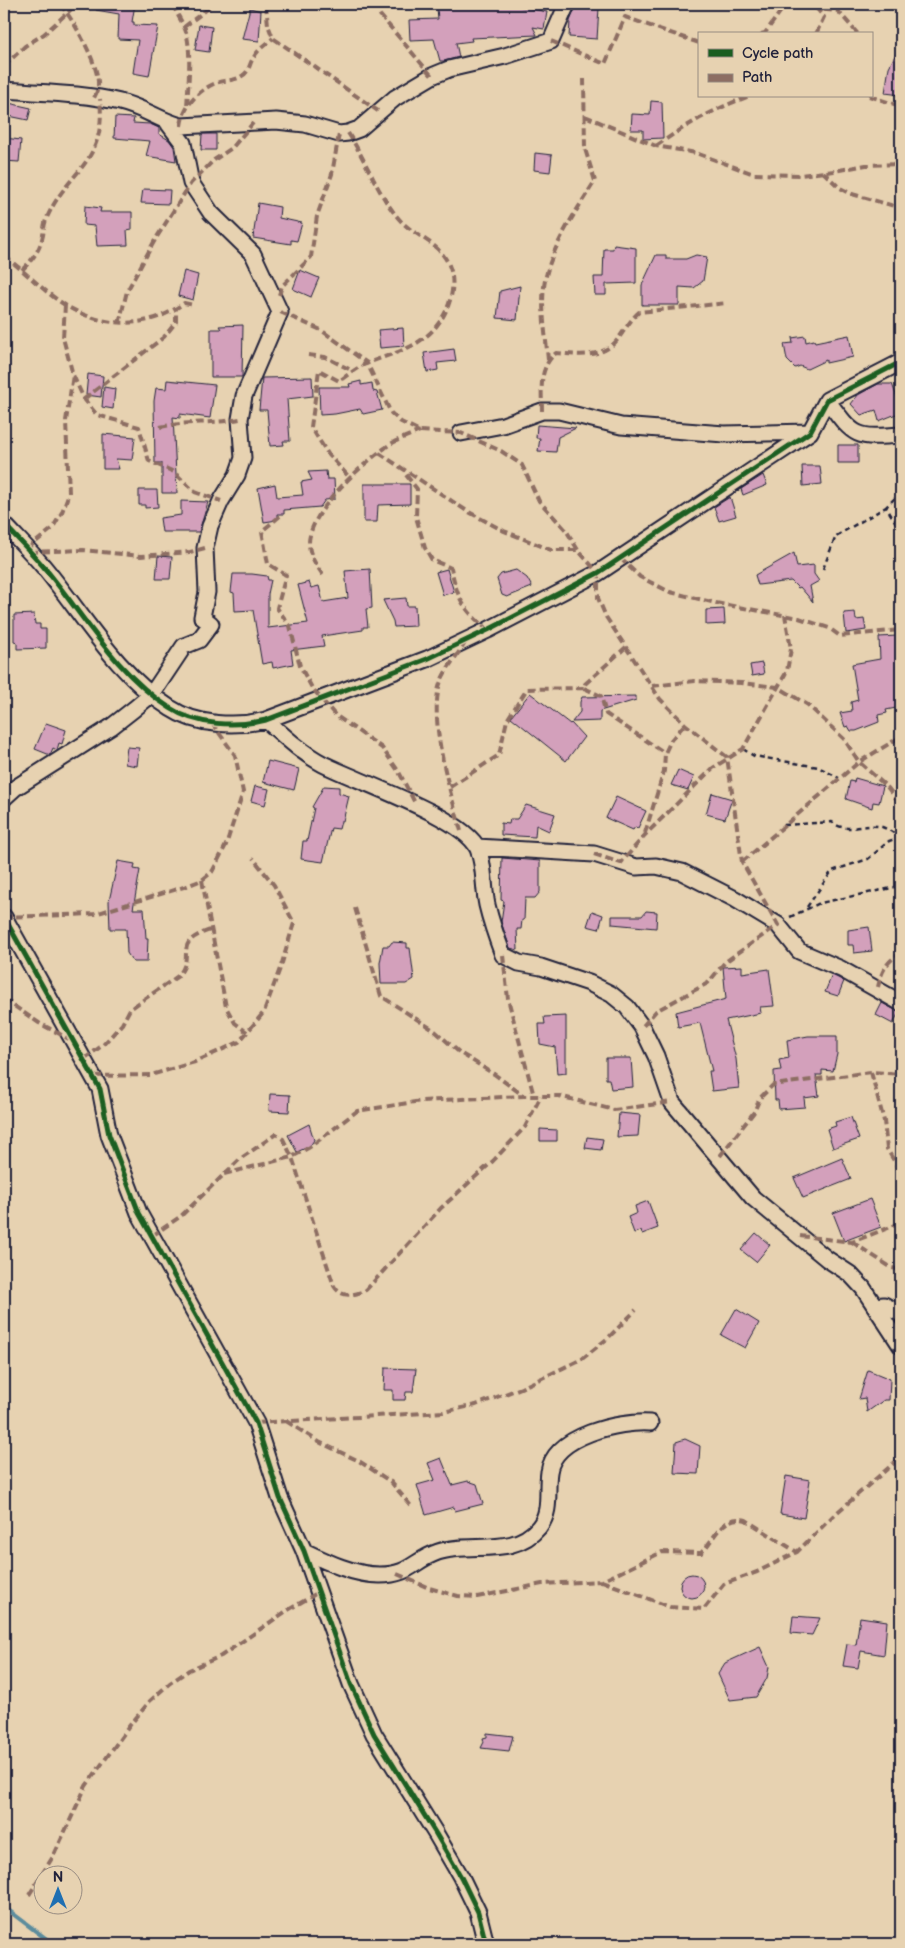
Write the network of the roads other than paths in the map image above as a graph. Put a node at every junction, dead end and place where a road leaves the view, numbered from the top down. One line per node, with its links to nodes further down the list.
1 (566, 4): 3 (street)
2 (4, 90): 3 (street)
3 (168, 123): 10 (street)
4 (901, 362): 5 (street)
5 (827, 400): 6 (street); 8 (street)
6 (810, 432): 7 (street); 11 (street)
7 (461, 433)
8 (901, 435)
9 (4, 524): 10 (street)
10 (152, 694): 11 (street); 12 (street)
11 (266, 720): 13 (street)
12 (4, 798)
13 (477, 847): 15 (street); 16 (street)
14 (4, 917): 20 (street)
15 (901, 1003)
16 (875, 1306): 17 (street); 18 (street)
17 (901, 1314)
18 (901, 1346)
19 (650, 1422): 20 (street)
20 (304, 1551): 21 (street)
21 (486, 1944)

